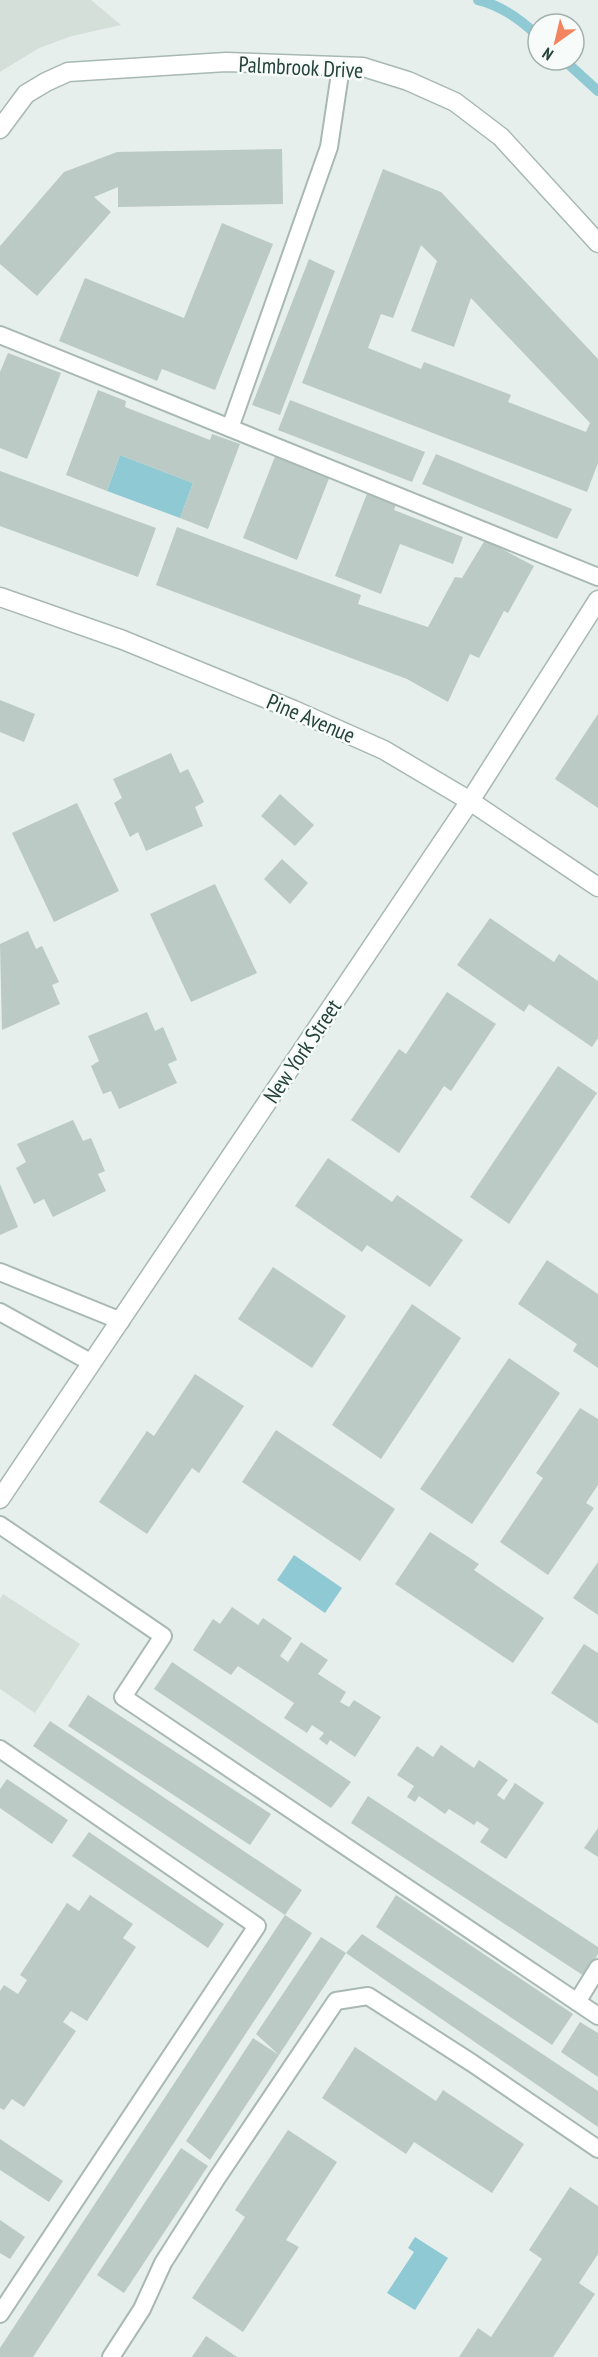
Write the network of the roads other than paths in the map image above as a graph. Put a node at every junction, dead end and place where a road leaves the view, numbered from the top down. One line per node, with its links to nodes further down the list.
1 (341, 67): 2 (street, Palmbrook Drive); 3 (street, Palmbrook Drive); 5 (lane)
2 (0, 129)
3 (598, 243)
4 (0, 335): 5 (lane)
5 (230, 428): 6 (lane)
6 (598, 577)
7 (0, 597): 9 (street, Pine Avenue)
8 (598, 600): 9 (street, New York Street)
9 (470, 801): 10 (street, Pine Avenue); 13 (street, New York Street)
10 (598, 887)
11 (0, 1272): 13 (lane)
12 (0, 1312): 14 (lane)
13 (121, 1321): 14 (street, New York Street)
14 (92, 1363): 15 (street, New York Street)
15 (0, 1499)
16 (0, 1525): 19 (lane)
17 (0, 1749): 22 (lane)
18 (598, 1968): 19 (lane)
19 (577, 2002): 20 (lane)
20 (598, 2016)
21 (598, 2149): 23 (lane)
22 (0, 2314)
23 (111, 2357)

